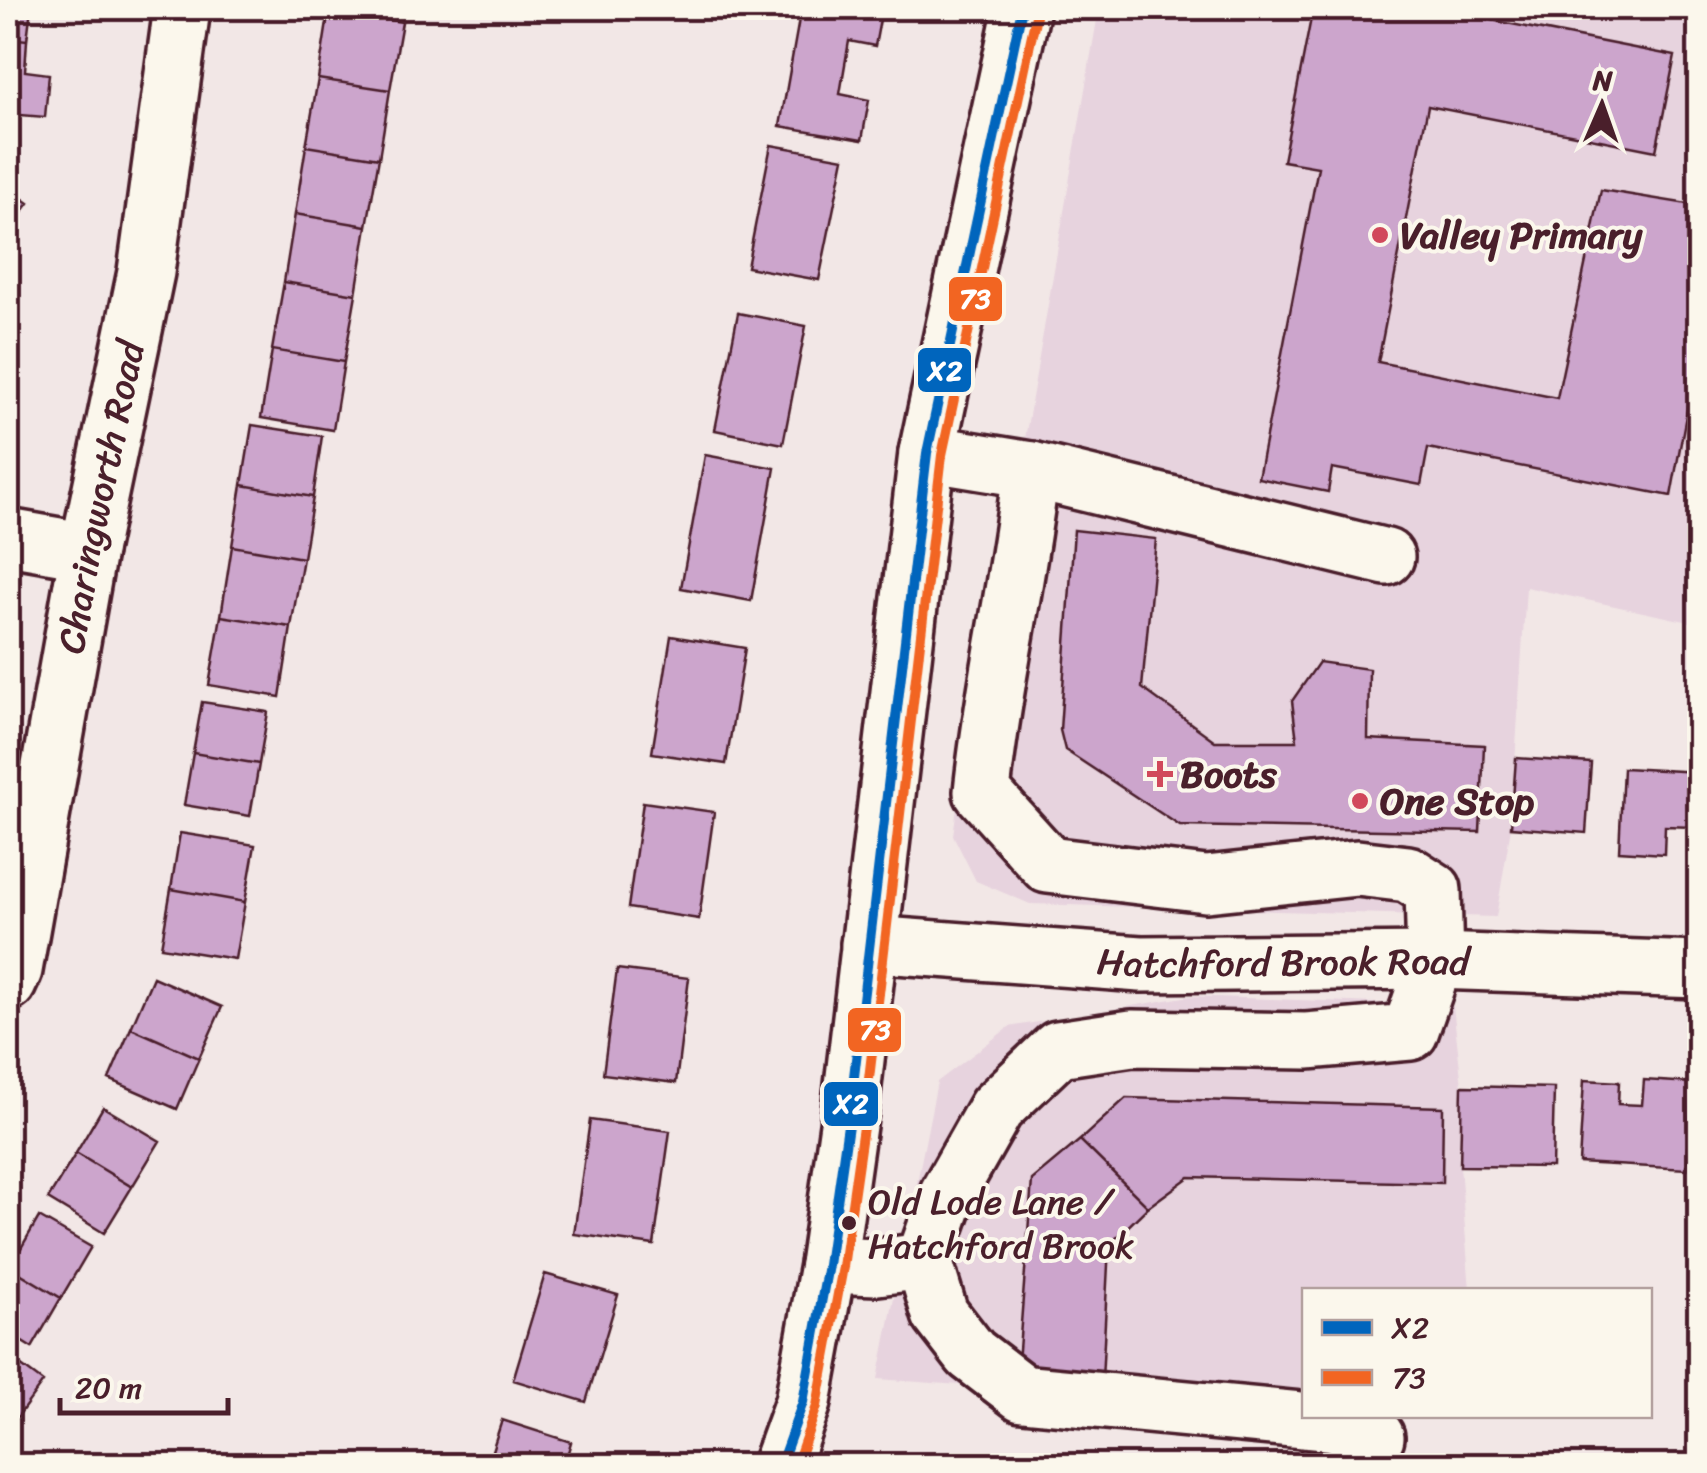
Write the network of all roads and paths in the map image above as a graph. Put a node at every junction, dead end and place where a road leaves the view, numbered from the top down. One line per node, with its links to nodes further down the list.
1 (182, 8): 6 (street, Charingworth Road)
2 (1022, 8): 3 (street)
3 (927, 453): 4 (street); 8 (street)
4 (1031, 470): 7 (street); 9 (street)
5 (8, 537): 6 (street)
6 (88, 550): 11 (street, Charingworth Road)
7 (1386, 557)
8 (869, 944): 9 (street, Hatchford Brook Road); 13 (street)
9 (1434, 961): 10 (street, Hatchford Brook Road); 12 (street)
10 (1700, 970)
11 (8, 983)
12 (924, 1261): 13 (street); 14 (street)
13 (828, 1265): 15 (street)
14 (1376, 1438)
15 (780, 1466)

